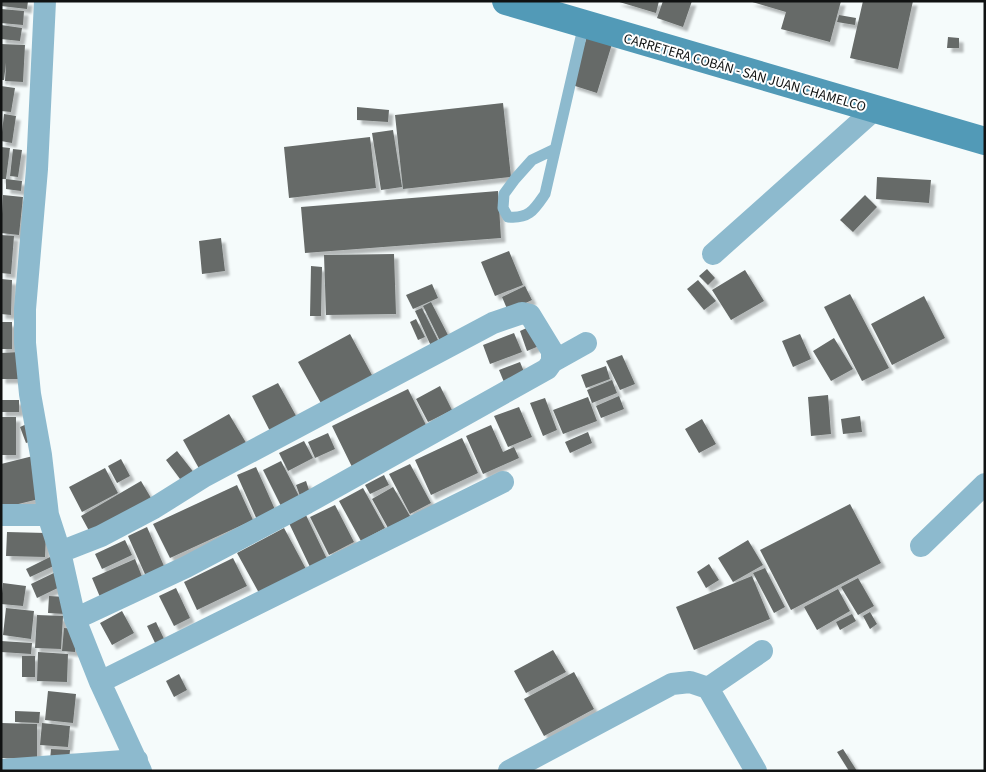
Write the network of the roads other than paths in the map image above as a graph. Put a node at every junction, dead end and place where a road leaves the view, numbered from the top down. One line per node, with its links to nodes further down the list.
1 (45, 1): 13 (street)
2 (506, 1): 3 (main road, CARRETERA COBÁN - SAN JUAN CHAMELCO)
3 (584, 24): 4 (main road, CARRETERA COBÁN - SAN JUAN CHAMELCO); 6 (lane)
4 (874, 110): 5 (main road, CARRETERA COBÁN - SAN JUAN CHAMELCO); 7 (street)
5 (985, 142)
6 (555, 149): 6 (lane)
7 (713, 254)
8 (586, 343): 9 (street)
9 (552, 362): 15 (street); 16 (street)
10 (503, 482): 18 (street)
11 (985, 484): 14 (street)
12 (1, 515): 13 (street)
13 (48, 515): 15 (street)
14 (921, 546)
15 (60, 552): 16 (street)
16 (75, 619): 18 (street)
17 (762, 651): 19 (street)
18 (100, 682): 20 (street)
19 (708, 688): 23 (street); 24 (street)
20 (139, 766): 22 (street)
21 (1, 770): 22 (street)
22 (16, 771)
23 (509, 771)
24 (756, 771)

